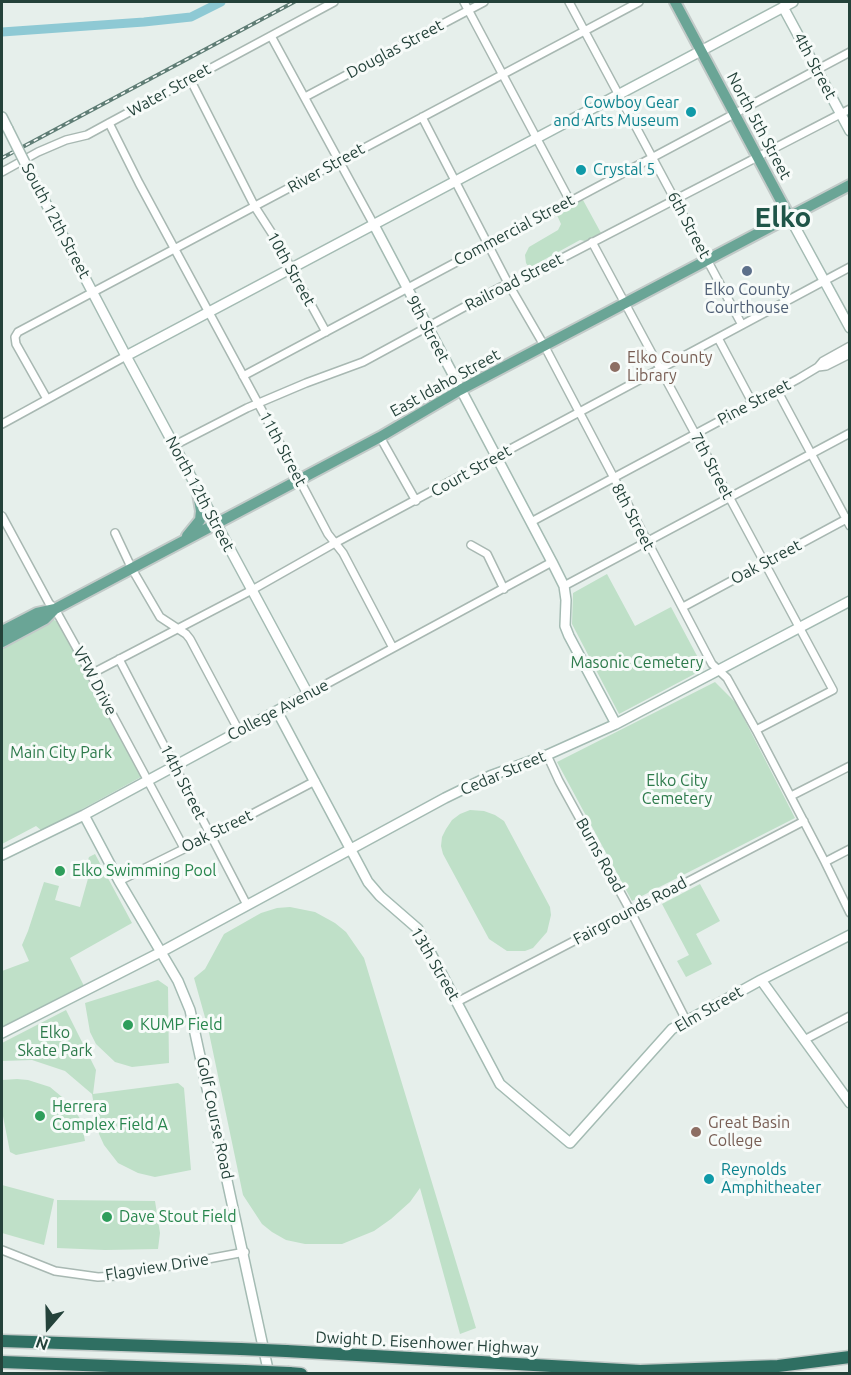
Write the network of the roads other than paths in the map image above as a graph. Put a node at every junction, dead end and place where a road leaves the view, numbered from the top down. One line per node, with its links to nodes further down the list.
1 (334, 2): 11 (street, Water Street)
2 (464, 2): 9 (street)
3 (484, 2): 9 (street, Douglas Street)
4 (569, 2): 10 (street, 6th Street)
5 (639, 2): 10 (street, River Street)
6 (675, 2): 12 (main road, North 5th Street)
7 (793, 2): 8 (street)
8 (781, 4): 12 (street); 14 (street, 4th Street)
9 (468, 10): 15 (street); 18 (street, Douglas Street)
10 (585, 30): 15 (street, River Street); 17 (street, 6th Street)
11 (271, 36): 16 (street, Water Street); 18 (street, 9th Street)
12 (701, 50): 17 (street); 20 (main road, North 5th Street)
13 (849, 52): 14 (street, Commercial Street)
14 (816, 69): 19 (street, 4th Street); 20 (street, Commercial Street)
15 (502, 74): 22 (street, River Street); 25 (street)
16 (190, 79): 23 (street, Water Street); 34 (street, 10th Street)
17 (619, 94): 25 (street); 26 (street, 6th Street)
18 (305, 97): 28 (street, 9th Street)
19 (845, 112): 24 (street, 4th Street); 27 (street, Railroad Street)
20 (735, 113): 26 (street, Commercial Street); 27 (main road, North 5th Street)
21 (2, 117): 46 (street, South 12th Street, bridge)
22 (422, 117): 28 (street, River Street); 30 (street, 8th Street)
23 (109, 123): 29 (street, Water Street); 39 (street, 11th Street)
24 (849, 131)
25 (537, 138): 30 (street); 33 (street)
26 (652, 156): 32 (street, 6th Street); 33 (street, Commercial Street)
27 (758, 157): 32 (street, Railroad Street); 35 (main road, North 5th Street)
28 (338, 161): 34 (street, River Street); 36 (street, 9th Street)
29 (2, 172)
30 (456, 181): 36 (street); 38 (street, 8th Street)
31 (849, 185): 35 (main road, East Idaho Street)
32 (675, 200): 37 (street, Railroad Street); 40 (street, 6th Street)
33 (570, 201): 38 (street, Commercial Street)
34 (255, 207): 39 (street, River Street); 42 (street, 10th Street)
35 (789, 216): 40 (main road, East Idaho Street); 43 (street, North 5th Street)
36 (374, 225): 42 (street); 45 (street, 9th Street)
37 (592, 243): 44 (street, Railroad Street); 47 (street, 7th Street)
38 (488, 244): 44 (street, 8th Street); 45 (street, Commercial Street)
39 (175, 249): 46 (street, River Street); 48 (street, 11th Street)
40 (708, 260): 47 (main road, East Idaho Street); 49 (street, 6th Street)
41 (849, 267): 43 (street, Court Street)
42 (291, 268): 48 (street); 52 (street, 10th Street)
43 (824, 281): 49 (street, Court Street); 51 (street, North 5th Street)
44 (509, 285): 50 (street, Railroad Street); 54 (street, 8th Street)
45 (407, 288): 50 (street, 9th Street); 52 (street, Commercial Street)
46 (93, 293): 57 (street, North 12th Street); 63 (street, River Street)
47 (626, 304): 54 (main road, East Idaho Street); 59 (street, 7th Street)
48 (209, 312): 57 (street); 60 (street, 11th Street)
49 (742, 325): 53 (street, Court Street)
50 (427, 328): 61 (street, 9th Street); 65 (street, Railroad Street)
51 (849, 328)
52 (326, 332): 60 (street, Commercial Street)
53 (718, 338): 59 (street, Court Street); 64 (street)
54 (545, 346): 61 (main road, East Idaho Street); 66 (street, 8th Street)
55 (849, 346): 58 (street, Pine Street)
56 (849, 354): 58 (street, Pine Street)
57 (126, 356): 63 (street); 71 (street, North 12th Street)
58 (818, 367): 62 (street, Pine Street)
59 (660, 369): 66 (street, Court Street); 68 (street, 7th Street)
60 (243, 376): 65 (street, 11th Street)
61 (460, 390): 70 (main road, East Idaho Street); 73 (street, 9th Street)
62 (777, 390): 64 (street, Pine Street); 72 (street)
63 (46, 399): 67 (street)
64 (752, 402): 68 (street, Pine Street)
65 (259, 404): 71 (street, Railroad Street); 75 (street, 11th Street)
66 (580, 413): 73 (street, Court Street); 74 (street, 8th Street)
67 (2, 424)
68 (695, 433): 74 (street, Pine Street); 77 (street, 7th Street)
69 (849, 434): 72 (street)
70 (380, 436): 75 (main road, East Idaho Street); 78 (street)
71 (175, 445): 76 (street, North 12th Street)
72 (812, 454): 77 (street); 80 (street)
73 (496, 456): 78 (street, Court Street); 81 (street, 9th Street)
74 (612, 477): 81 (street, Pine Street); 84 (street, 8th Street)
75 (298, 479): 82 (main road, East Idaho Street); 85 (street, 11th Street)
76 (197, 487): 82 (street, North 12th Street); 86 (main road)
77 (729, 498): 84 (street); 89 (street, 7th Street)
78 (416, 501): 85 (street, Court Street)
79 (2, 516): 96 (street, VFW Drive)
80 (848, 521): 89 (street, Oak Street)
81 (531, 522): 88 (street, 9th Street)
82 (216, 524): 86 (main road, East Idaho Street); 93 (street, North 12th Street)
83 (115, 533): 90 (street)
84 (647, 542): 91 (street); 95 (street, 8th Street)
85 (335, 543): 93 (street, Court Street); 101 (street, 11th Street)
86 (180, 544): 90 (main road, East Idaho Street)
87 (471, 545): 92 (street)
88 (552, 562): 91 (street, 9th Street); 92 (street, College Avenue)
89 (765, 563): 95 (street, Oak Street); 98 (street, 7th Street)
90 (132, 569): 96 (main road, East Idaho Street); 97 (street)
91 (564, 586): 107 (street, 9th Street)
92 (504, 589): 101 (street, College Avenue)
93 (252, 590): 97 (street, Court Street); 105 (street, North 12th Street)
94 (849, 601): 98 (street, Cedar Street)
95 (683, 607): 103 (street, 8th Street)
96 (55, 609): 99 (main road, East Idaho Street); 100 (main road, East Idaho Street); 104 (street, VFW Drive)
97 (178, 628): 102 (street, Court Street); 109 (street)
98 (799, 628): 103 (street, Cedar Street); 108 (street, 7th Street)
99 (2, 631)
100 (2, 642)
101 (393, 648): 105 (street, College Avenue)
102 (119, 659): 104 (street, Court Street); 111 (street, 14th Street)
103 (720, 670): 107 (street, Cedar Street); 108 (street, 8th Street)
104 (92, 674): 113 (street, VFW Drive)
105 (308, 694): 106 (street, College Avenue)
106 (277, 711): 109 (street, College Avenue); 114 (street, 13th Street)
107 (616, 724): 110 (street, Cedar Street)
108 (756, 730): 115 (street, 8th Street)
109 (239, 731): 111 (street, College Avenue)
110 (547, 755): 121 (street, Cedar Street); 126 (street, Burns Road)
111 (175, 766): 113 (street, College Avenue); 118 (street, 14th Street)
112 (849, 766): 115 (street)
113 (149, 780): 116 (street, College Avenue); 119 (street, VFW Drive)
114 (315, 781): 118 (street, Oak Street); 121 (street, 13th Street)
115 (791, 796): 117 (street, 8th Street)
116 (84, 815): 122 (street, College Avenue); 124 (street, Golf Course Road)
117 (804, 820): 123 (street, 8th Street); 126 (street, Fairgrounds Road)
118 (212, 836): 119 (street, Oak Street); 125 (street, 14th Street)
119 (184, 848): 124 (street, Oak Street)
120 (849, 849): 123 (street)
121 (351, 850): 125 (street, Cedar Street); 131 (street, 13th Street)
122 (2, 855)
123 (825, 862): 127 (street, 8th Street)
124 (119, 881): 129 (street, Golf Course Road)
125 (247, 905): 129 (street, Cedar Street)
126 (630, 910): 131 (street, Fairgrounds Road); 133 (street, Burns Road)
127 (849, 913)
128 (849, 935): 130 (street, Elm Street)
129 (161, 952): 134 (street, Cedar Street); 139 (street, Golf Course Road)
130 (761, 980): 133 (street, Elm Street); 135 (street)
131 (457, 1002): 137 (street, 13th Street)
132 (849, 1016): 135 (street)
133 (686, 1020): 137 (street, Elm Street)
134 (2, 1033)
135 (804, 1040): 136 (street)
136 (849, 1102)
137 (570, 1143)
138 (2, 1250): 139 (street, Flagview Drive)
139 (244, 1252): 144 (street, Golf Course Road)
140 (2, 1341): 141 (highway, Dwight D. Eisenhower Highway, bridge)
141 (849, 1357)
142 (2, 1362): 143 (highway, bridge)
143 (289, 1373): 145 (highway)
144 (269, 1374)
145 (301, 1374)

